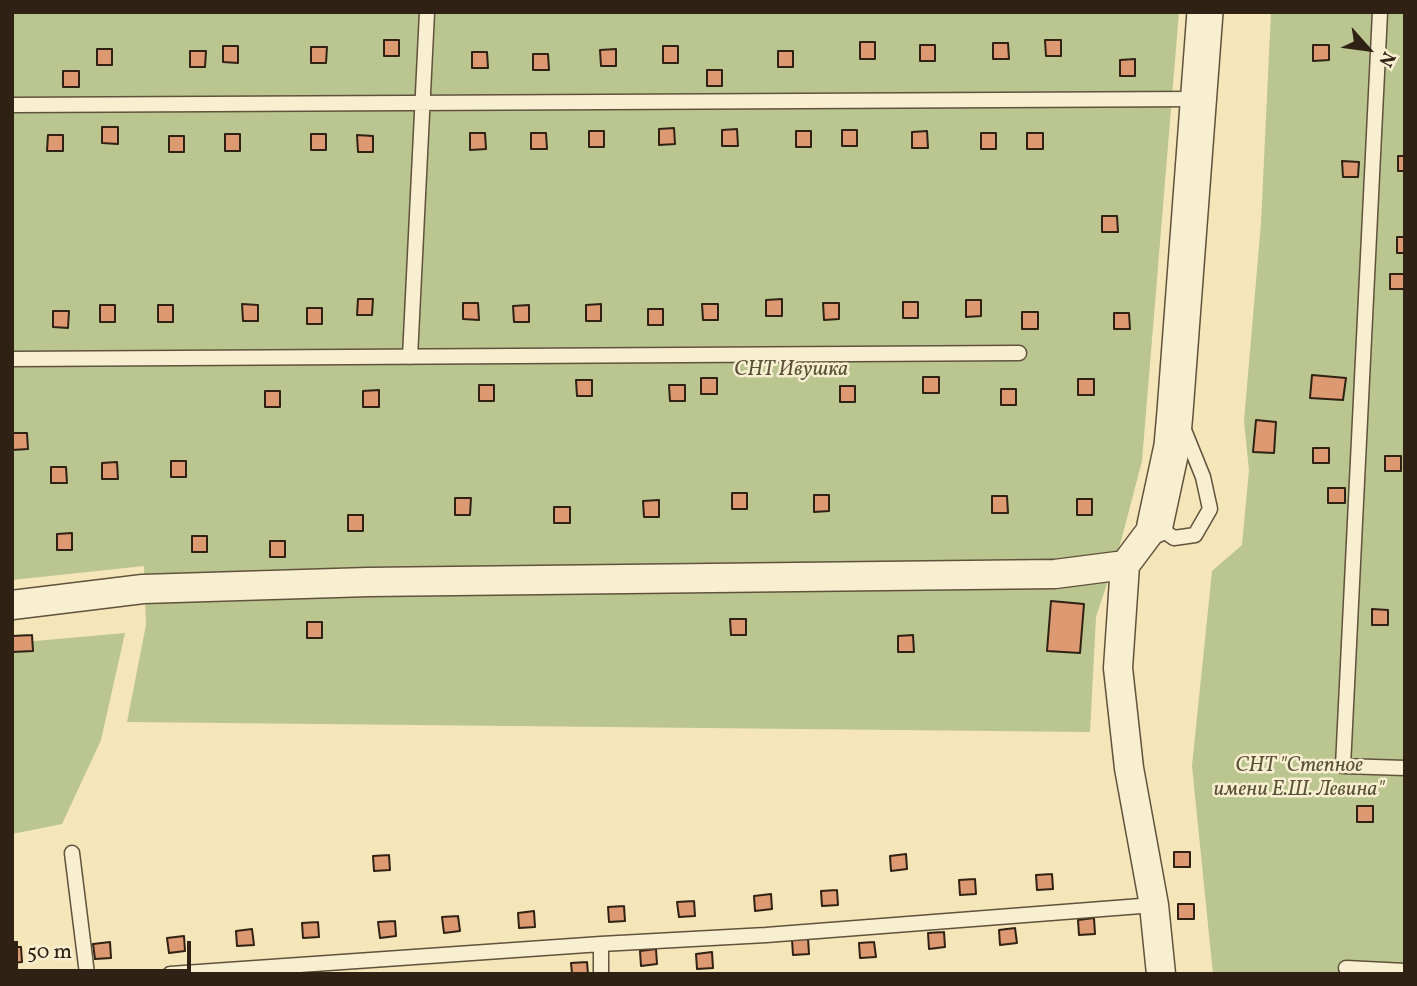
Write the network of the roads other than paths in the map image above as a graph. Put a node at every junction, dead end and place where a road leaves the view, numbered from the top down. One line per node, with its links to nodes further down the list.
1 (427, 12): 5 (lane)
2 (1205, 12): 4 (street)
3 (1380, 12): 14 (lane)
4 (1198, 99): 5 (lane); 10 (street)
5 (423, 103): 6 (lane); 8 (lane)
6 (12, 105)
7 (1019, 353): 8 (lane)
8 (411, 357): 9 (lane)
9 (12, 359)
10 (1175, 412): 11 (street); 11 (lane)
11 (1155, 525): 12 (street)
12 (1125, 565): 13 (street); 16 (street)
13 (12, 605)
14 (1405, 768)
15 (72, 853): 20 (lane)
16 (1154, 905): 17 (lane); 23 (street)
17 (601, 944): 21 (lane); 22 (lane)
18 (1346, 968): 19 (lane)
19 (1405, 971)
20 (87, 974)
21 (170, 974)
22 (601, 974)
23 (1161, 974)

